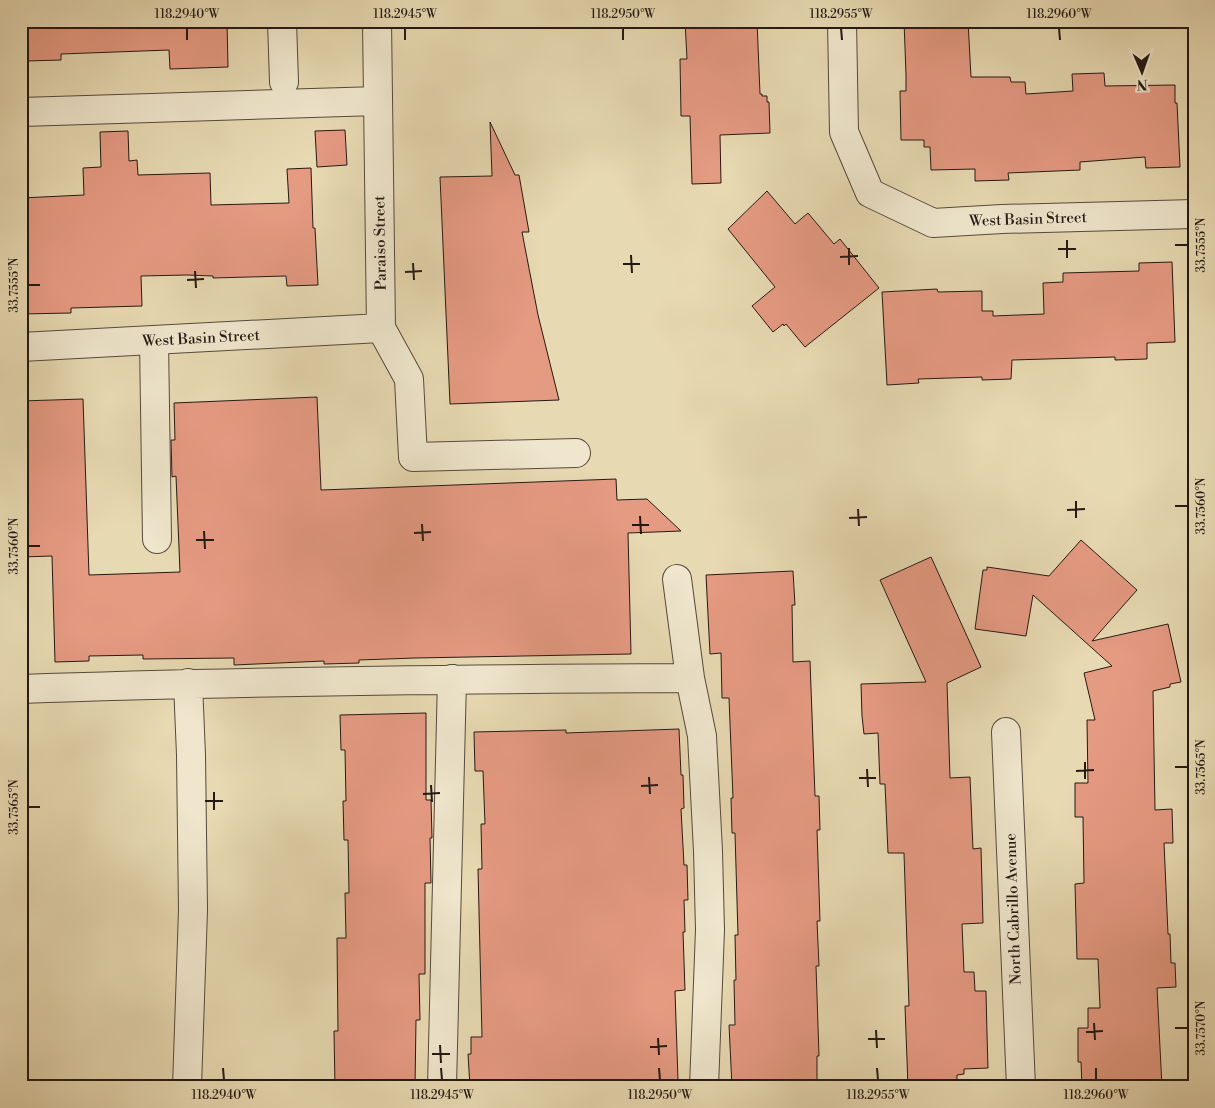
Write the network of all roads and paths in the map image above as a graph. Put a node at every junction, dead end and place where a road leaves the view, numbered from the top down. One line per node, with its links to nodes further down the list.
1 (282, 21): 4 (street)
2 (377, 21): 5 (street, Paraiso Street)
3 (842, 21): 7 (street, West Basin Street)
4 (284, 82)
5 (378, 101): 6 (street); 8 (street, Paraiso Street)
6 (21, 112)
7 (1194, 214)
8 (381, 328): 9 (street, West Basin Street); 11 (street, Paraiso Street)
9 (154, 341): 10 (street, West Basin Street); 12 (street)
10 (21, 347)
11 (576, 453)
12 (157, 539)
13 (677, 580): 14 (street)
14 (690, 678): 15 (street); 21 (street)
15 (452, 679): 16 (street); 20 (street)
16 (188, 683): 17 (street); 19 (street)
17 (21, 689)
18 (1006, 732): 22 (street, North Cabrillo Avenue)
19 (187, 1087)
20 (442, 1087)
21 (704, 1087)
22 (1021, 1087)

